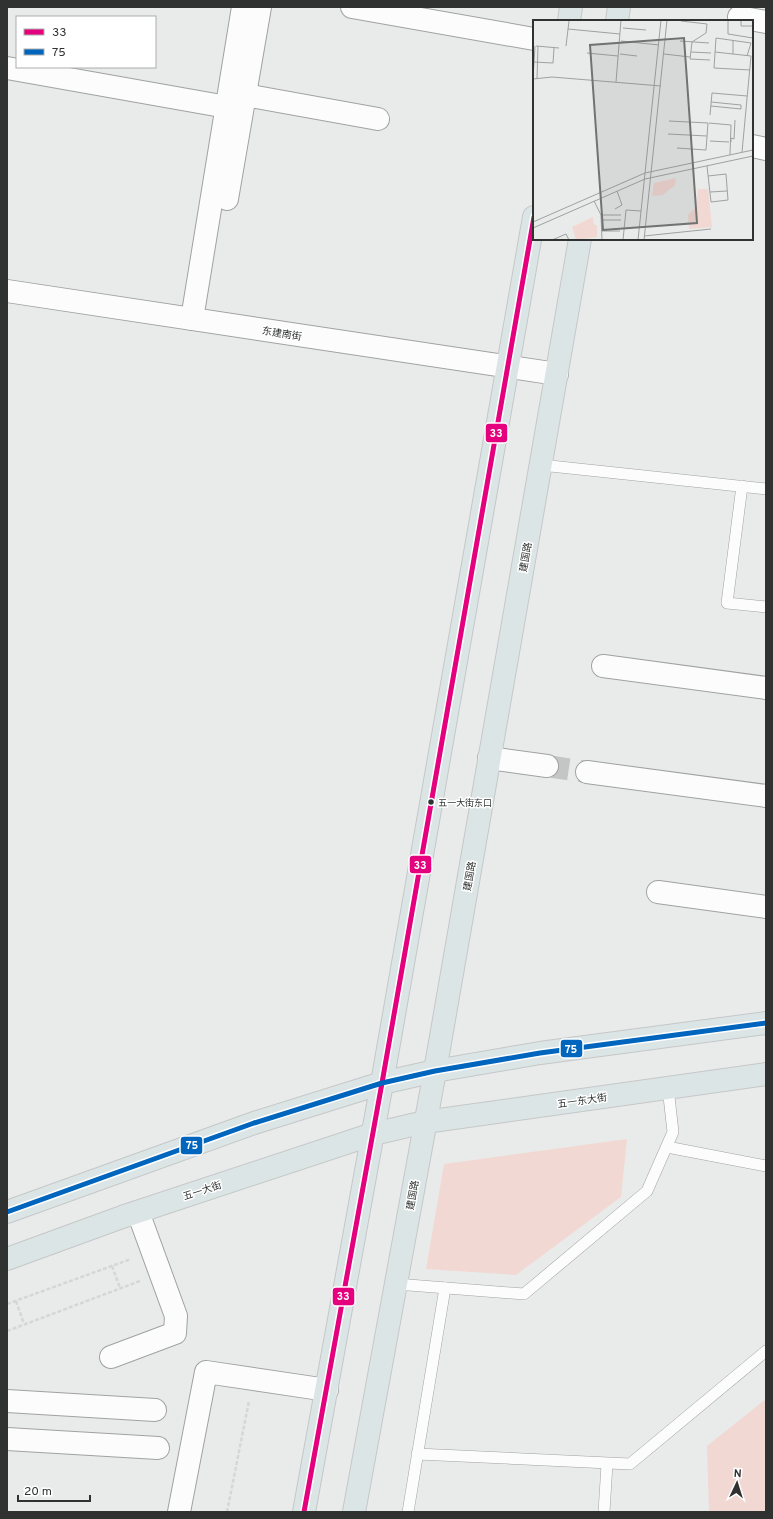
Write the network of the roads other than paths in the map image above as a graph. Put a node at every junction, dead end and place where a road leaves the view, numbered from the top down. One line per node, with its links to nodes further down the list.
1 (243, 7): 13 (street)
2 (260, 7): 12 (street)
3 (352, 7): 10 (street)
4 (571, 7): 7 (main road)
5 (619, 7): 8 (main road)
6 (739, 17): 9 (street)
7 (569, 20)
8 (617, 20)
9 (766, 22)
10 (533, 39)
11 (7, 68): 13 (street)
12 (245, 95): 14 (street); 17 (street)
13 (227, 107): 21 (street)
14 (378, 118)
15 (753, 146): 16 (street)
16 (766, 149)
17 (224, 218)
18 (533, 223): 22 (main road)
19 (580, 240): 23 (main road, 建国路)
20 (7, 291): 21 (street, 东建南街)
21 (192, 319): 22 (street, 东建南街)
22 (508, 367): 23 (street, 东建南街); 39 (main road)
23 (556, 374): 24 (main road, 建国路)
24 (541, 465): 25 (lane); 30 (main road, 建国路)
25 (742, 486): 26 (lane); 27 (lane)
26 (766, 489)
27 (766, 608)
28 (603, 666): 29 (street)
29 (766, 688)
30 (489, 758): 31 (street); 37 (main road, 建国路)
31 (547, 766)
32 (587, 772): 33 (street)
33 (766, 796)
34 (658, 892): 35 (street)
35 (766, 907)
36 (766, 1023): 37 (main road)
37 (435, 1071): 39 (main road); 41 (main road, 建国路)
38 (766, 1074): 40 (main road, 五一东大街)
39 (382, 1083): 43 (main road); 46 (main road)
40 (668, 1088): 41 (main road, 五一东大街); 44 (lane)
41 (425, 1122): 42 (main road, 五一东大街); 49 (main road, 建国路)
42 (399, 1128): 43 (main road, 五一大街)
43 (373, 1134): 47 (main road, 五一大街); 53 (main road)
44 (667, 1147): 45 (lane); 50 (lane)
45 (766, 1166)
46 (7, 1212)
47 (138, 1212): 48 (main road, 五一大街); 52 (street)
48 (7, 1259)
49 (396, 1284): 50 (lane); 62 (main road, 建国路)
50 (445, 1288): 58 (lane)
51 (766, 1351): 59 (lane)
52 (110, 1357)
53 (327, 1390): 60 (street); 61 (main road)
54 (7, 1401): 55 (street)
55 (155, 1410)
56 (7, 1439): 57 (street)
57 (158, 1448)
58 (417, 1454): 59 (lane); 63 (lane)
59 (607, 1464): 64 (lane)
60 (179, 1512)
61 (304, 1512)
62 (354, 1512)
63 (408, 1512)
64 (604, 1512)

